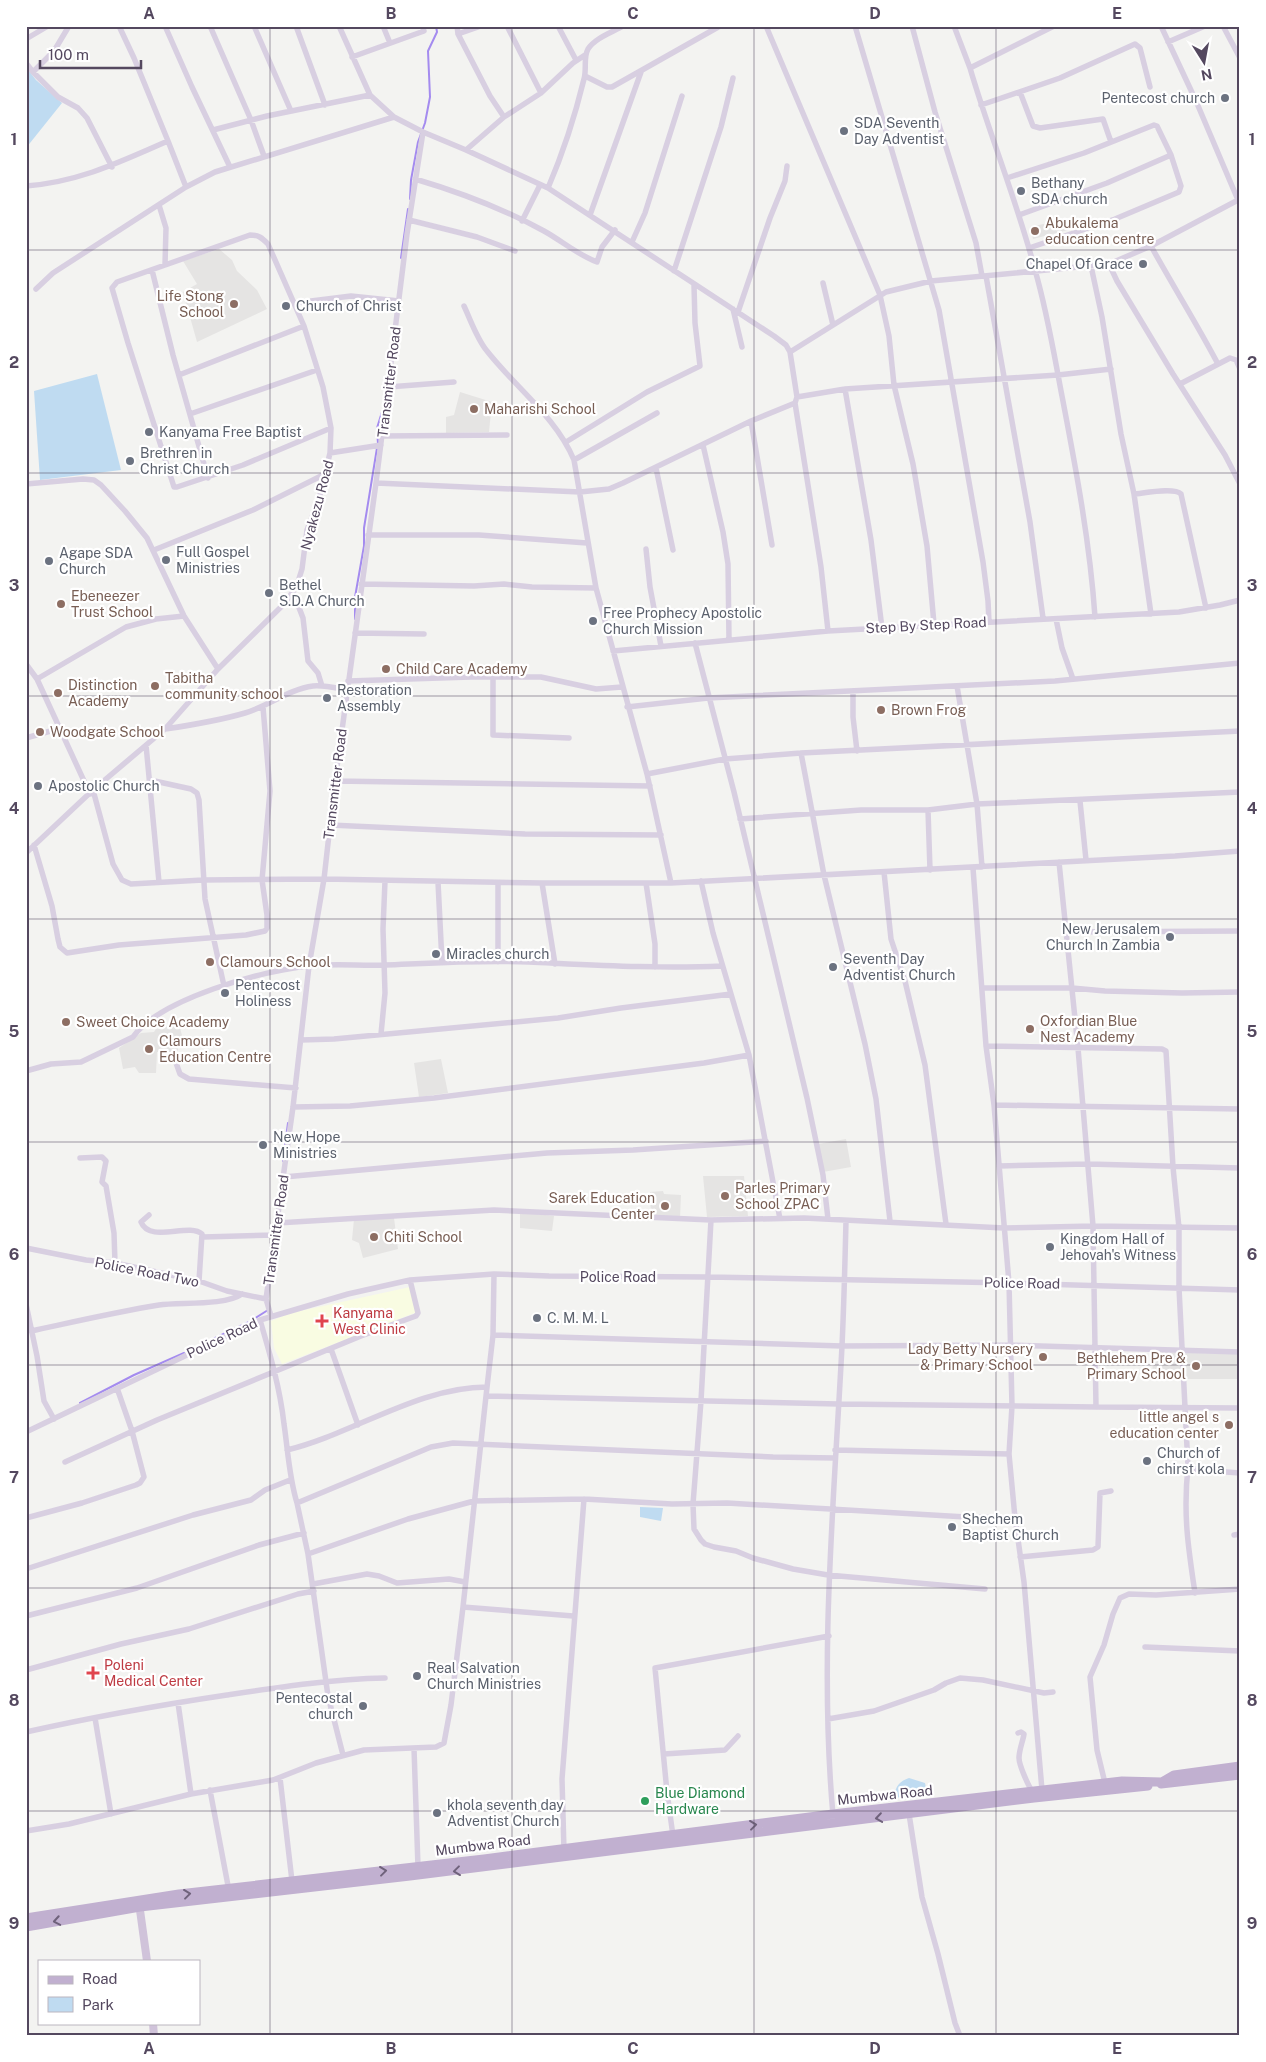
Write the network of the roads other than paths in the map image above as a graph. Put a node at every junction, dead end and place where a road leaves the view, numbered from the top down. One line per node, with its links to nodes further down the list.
1 (48, 26): 25 (street)
2 (69, 26): 36 (street)
3 (119, 26): 53 (street)
4 (165, 26): 51 (street)
5 (210, 26): 50 (street)
6 (254, 26): 47 (street)
7 (296, 26): 45 (street)
8 (339, 26): 31 (street)
9 (383, 26): 29 (street)
10 (422, 26): 29 (street)
11 (457, 26): 26 (street)
12 (481, 26): 26 (street)
13 (507, 26): 42 (street)
14 (558, 26): 33 (street)
15 (623, 26): 30 (street)
16 (720, 26): 37 (street)
17 (766, 26): 89 (street)
18 (855, 26): 85 (street)
19 (912, 26): 84 (street)
20 (954, 26): 35 (street)
21 (1054, 26): 35 (street)
22 (1161, 26): 28 (street)
23 (1206, 26): 28 (street)
24 (1223, 26): 32 (street)
25 (37, 29): 27 (street)
26 (458, 34): 49 (street)
27 (26, 39)
28 (1168, 42): 67 (street)
29 (390, 43): 31 (street)
30 (585, 55): 33 (street); 38 (street)
31 (352, 57): 43 (street)
32 (1240, 58)
33 (576, 60): 42 (street)
34 (26, 63): 36 (street)
35 (970, 68): 46 (street)
36 (33, 72): 58 (street)
37 (641, 72): 38 (street); 69 (street)
38 (585, 76): 66 (street)
39 (733, 78): 82 (street)
40 (1150, 87): 41 (street)
41 (1020, 92): 46 (street); 54 (street)
42 (541, 93): 49 (street)
43 (370, 95): 45 (street); 48 (street)
44 (682, 96): 74 (street)
45 (325, 105): 47 (street)
46 (981, 105): 61 (street)
47 (291, 111): 50 (street)
48 (394, 117): 52 (street); 56 (street)
49 (504, 117): 55 (street)
50 (251, 120): 51 (street); 56 (street)
51 (213, 130): 60 (street)
52 (423, 132): 55 (street); 62 (street, Transmitter Road)
53 (168, 140): 58 (street); 65 (street)
54 (1111, 142): 57 (street); 61 (street)
55 (466, 150): 63 (street)
56 (264, 156): 60 (street)
57 (1171, 156): 70 (street); 76 (street)
58 (112, 166): 64 (street)
59 (787, 166): 93 (street)
60 (230, 167): 65 (street)
61 (1007, 178): 70 (street)
62 (415, 179): 71 (street, Transmitter Road); 72 (street)
63 (540, 185): 66 (street); 72 (street)
64 (26, 186)
65 (186, 187): 68 (street)
66 (548, 188): 69 (street)
67 (1239, 199): 75 (street)
68 (159, 205): 79 (street); 88 (street)
69 (590, 215): 73 (street)
70 (1019, 215): 76 (street)
71 (409, 220): 77 (street); 90 (street, Transmitter Road)
72 (522, 221): 73 (street)
73 (615, 230): 74 (street)
74 (632, 242): 82 (street)
75 (1151, 246): 78 (street); 98 (street)
76 (1029, 248): 83 (street)
77 (515, 251)
78 (1109, 264): 80 (street); 107 (street)
79 (165, 265): 81 (street); 91 (street, Nyakezu Road)
80 (1091, 266): 83 (street); 99 (street)
81 (152, 270): 102 (street); 125 (street)
82 (674, 271): 87 (street)
83 (1036, 272): 84 (street); 103 (street)
84 (984, 276): 85 (street); 104 (street)
85 (931, 281): 89 (street); 106 (street)
86 (823, 283): 94 (street)
87 (694, 285): 93 (street); 118 (street)
88 (36, 289)
89 (880, 295): 94 (street); 108 (street)
90 (400, 301): 91 (street); 109 (street, Transmitter Road)
91 (295, 303): 95 (street, Nyakezu Road)
92 (464, 306): 118 (street)
93 (736, 311): 96 (street); 97 (street)
94 (833, 325): 97 (street)
95 (304, 326): 101 (street, Nyakezu Road); 102 (street)
96 (742, 347)
97 (790, 352): 111 (street)
98 (1218, 364): 100 (street); 107 (street)
99 (1111, 369): 103 (street); 130 (street)
100 (1240, 369)
101 (317, 370): 113 (street); 115 (street, Nyakezu Road)
102 (179, 375): 113 (street)
103 (1058, 375): 104 (street); 144 (street)
104 (1005, 377): 106 (street); 145 (street)
105 (454, 382): 109 (street)
106 (950, 382): 108 (street); 147 (street)
107 (1180, 384): 128 (street)
108 (894, 385): 110 (street); 148 (street)
109 (388, 387): 117 (street, Transmitter Road)
110 (845, 389): 111 (street); 149 (street)
111 (796, 400): 114 (street); 150 (street)
112 (657, 413): 122 (street)
113 (190, 414): 125 (street)
114 (751, 421): 120 (street); 133 (street)
115 (331, 428): 121 (street, Nyakezu Road); 125 (street)
116 (507, 435): 117 (street)
117 (382, 436): 119 (street, Transmitter Road)
118 (566, 442): 122 (street)
119 (381, 445): 121 (street); 126 (street, Transmitter Road)
120 (703, 445): 123 (street); 153 (street)
121 (330, 453): 124 (street, Nyakezu Road)
122 (574, 460): 129 (street)
123 (656, 468): 129 (street); 136 (street)
124 (325, 474): 135 (street); 139 (street, Nyakezu Road)
125 (208, 478)
126 (376, 483): 129 (street); 131 (street, Transmitter Road)
127 (26, 484): 135 (street)
128 (1240, 484)
129 (580, 492): 132 (street)
130 (1134, 494): 141 (street); 142 (street)
131 (368, 535): 132 (street); 137 (street, Transmitter Road)
132 (588, 543): 138 (street)
133 (772, 545)
134 (646, 549): 155 (street)
135 (154, 550): 143 (street)
136 (673, 550)
137 (361, 584): 138 (street); 151 (street, Transmitter Road)
138 (596, 588): 156 (street)
139 (293, 592): 159 (street, Nyakezu Road); 164 (street)
140 (1240, 600): 141 (street, Step By Step Road)
141 (1206, 608): 142 (street, Step By Step Road)
142 (1151, 614): 144 (street, Step By Step Road)
143 (184, 616): 159 (street); 161 (street)
144 (1096, 617): 146 (street, Step By Step Road)
145 (1043, 618): 146 (street, Step By Step Road); 147 (street, Step By Step Road)
146 (1056, 619): 162 (street)
147 (989, 622): 148 (street, Step By Step Road)
148 (934, 624): 149 (street, Step By Step Road)
149 (882, 628): 150 (street, Step By Step Road)
150 (828, 631): 153 (street, Step By Step Road)
151 (355, 633): 152 (street); 163 (street, Transmitter Road)
152 (424, 634)
153 (729, 639): 154 (street, Step By Step Road)
154 (695, 643): 155 (street, Step By Step Road); 169 (street)
155 (661, 646): 156 (street, Step By Step Road)
156 (612, 651): 166 (street)
157 (1240, 663): 162 (street)
158 (26, 664): 161 (street)
159 (218, 669): 173 (street, Nyakezu Road)
160 (493, 677): 163 (street); 166 (street); 176 (street)
161 (37, 679): 172 (street)
162 (1072, 679): 165 (street)
163 (348, 681): 167 (street, Transmitter Road)
164 (322, 686): 167 (street); 170 (street)
165 (957, 686): 168 (street); 178 (street)
166 (622, 687): 171 (street)
167 (347, 690): 184 (street, Transmitter Road)
168 (853, 691): 169 (street); 179 (street)
169 (708, 698): 171 (street); 181 (street)
170 (263, 707): 173 (street); 208 (street)
171 (627, 707): 182 (street)
172 (61, 728): 175 (street); 186 (street)
173 (165, 729): 177 (street, Nyakezu Road)
174 (1240, 731): 178 (street)
175 (26, 738)
176 (569, 738)
177 (146, 745): 183 (street); 186 (street, Nyakezu Road)
178 (966, 746): 179 (street); 189 (street)
179 (857, 751): 180 (street)
180 (801, 753): 181 (street); 191 (street)
181 (725, 760): 182 (street); 192 (street)
182 (647, 774): 185 (street)
183 (150, 780): 207 (street); 211 (street)
184 (335, 781): 185 (street); 193 (street, Transmitter Road)
185 (650, 786): 194 (street)
186 (91, 792): 195 (street, Nyakezu Road); 211 (street)
187 (1240, 792): 188 (street)
188 (1080, 800): 189 (street); 198 (street)
189 (977, 804): 190 (street); 200 (street)
190 (928, 810): 191 (street); 202 (street)
191 (813, 813): 192 (street); 204 (street)
192 (740, 819): 205 (street)
193 (330, 825): 194 (street); 206 (street, Transmitter Road)
194 (661, 835): 216 (street)
195 (34, 846): 197 (street, Nyakezu Road); 219 (street)
196 (1240, 851): 198 (street)
197 (26, 853)
198 (1086, 860): 199 (street)
199 (1059, 862): 200 (street); 218 (street)
200 (982, 867): 201 (street)
201 (972, 868): 202 (street); 228 (street)
202 (930, 870): 203 (street)
203 (884, 872): 204 (street); 259 (street)
204 (824, 874): 205 (street); 257 (street)
205 (754, 877): 210 (street); 254 (street)
206 (324, 879): 208 (street); 209 (street); 224 (street, Transmitter Road)
207 (203, 880): 208 (street); 211 (street); 219 (street)
208 (262, 880): 219 (street)
209 (385, 881): 212 (street); 223 (street)
210 (701, 881): 216 (street); 225 (street)
211 (159, 882)
212 (438, 882): 213 (street); 220 (street)
213 (498, 883): 214 (street); 221 (street)
214 (542, 883): 215 (street); 222 (street)
215 (646, 883): 216 (street); 226 (street)
216 (671, 883)
217 (1240, 931): 218 (street)
218 (1066, 932): 229 (street)
219 (213, 937): 227 (street)
220 (442, 962): 221 (street); 223 (street)
221 (498, 962): 222 (street)
222 (556, 964): 226 (street)
223 (386, 965): 224 (street); 232 (street)
224 (309, 966): 227 (street); 233 (street, Transmitter Road)
225 (722, 966): 226 (street); 231 (street)
226 (655, 967)
227 (224, 986): 238 (street)
228 (983, 988): 229 (street); 234 (street)
229 (1072, 988): 230 (street); 235 (street)
230 (1240, 992)
231 (731, 994): 232 (street); 236 (street)
232 (381, 1034): 233 (street)
233 (301, 1040): 239 (street, Transmitter Road)
234 (986, 1046): 235 (street); 240 (street)
235 (1078, 1048): 242 (street); 243 (street)
236 (748, 1055): 241 (street); 245 (street)
237 (175, 1060): 239 (street)
238 (26, 1071)
239 (296, 1088): 241 (street, Transmitter Road)
240 (994, 1105): 242 (street); 248 (street)
241 (293, 1107): 251 (street, Transmitter Road)
242 (1083, 1107): 243 (street); 247 (street)
243 (1170, 1109): 244 (street); 249 (street)
244 (1240, 1109)
245 (766, 1141): 251 (street); 253 (street)
246 (80, 1158): 267 (street)
247 (1088, 1164): 248 (street); 249 (street); 260 (street)
248 (999, 1166): 261 (street)
249 (1173, 1167): 250 (street); 262 (street)
250 (1240, 1168)
251 (284, 1177): 258 (street, Transmitter Road)
252 (149, 1215): 265 (street)
253 (780, 1218): 254 (street); 255 (street)
254 (828, 1219): 256 (street)
255 (711, 1220): 258 (street); 269 (street)
256 (846, 1221): 257 (street); 272 (street)
257 (890, 1222): 259 (street)
258 (277, 1223): 264 (street, Transmitter Road)
259 (946, 1224): 261 (street)
260 (1093, 1226): 261 (street); 262 (street); 274 (street)
261 (1004, 1228): 273 (street)
262 (1179, 1228): 263 (street); 275 (street)
263 (1240, 1228)
264 (275, 1235): 265 (street); 278 (street, Transmitter Road)
265 (203, 1237): 271 (street)
266 (26, 1248): 267 (street, Police Road Two)
267 (115, 1263): 271 (street, Police Road Two)
268 (494, 1274): 269 (street, Police Road); 270 (street, Police Road); 283 (street)
269 (708, 1277): 272 (street, Police Road); 284 (street)
270 (410, 1280): 280 (street, Police Road); 288 (street)
271 (199, 1281): 277 (street, Police Road Two)
272 (844, 1281): 273 (street, Police Road); 286 (street)
273 (1009, 1283): 274 (street, Police Road); 285 (street)
274 (1094, 1285): 275 (street, Police Road); 287 (street)
275 (1179, 1288): 276 (street, Police Road); 289 (street)
276 (1240, 1290)
277 (242, 1294): 278 (street, Police Road Two); 282 (street)
278 (266, 1299): 280 (street, Transmitter Road)
279 (26, 1304): 282 (street)
280 (271, 1316): 281 (street, Police Road)
281 (260, 1320): 291 (street); 293 (street, Police Road)
282 (31, 1330): 301 (street)
283 (493, 1335): 284 (street); 292 (street)
284 (704, 1342): 286 (street); 295 (street)
285 (1011, 1345): 286 (street); 287 (street); 297 (street)
286 (842, 1346): 296 (street)
287 (1095, 1348): 289 (street); 298 (street)
288 (330, 1349): 291 (street); 302 (street)
289 (1182, 1350): 290 (street); 299 (street)
290 (1240, 1352)
291 (275, 1372): 303 (street); 306 (street)
292 (487, 1387): 294 (street); 302 (street)
293 (117, 1388): 301 (street, Police Road); 303 (street)
294 (486, 1396): 295 (street); 305 (street)
295 (702, 1401): 296 (street); 308 (street)
296 (838, 1404): 297 (street); 307 (street)
297 (1012, 1406): 298 (street); 309 (street)
298 (1096, 1407): 299 (street)
299 (1185, 1408): 300 (street); 312 (street)
300 (1240, 1408)
301 (54, 1419): 304 (street, Police Road)
302 (358, 1425): 306 (street)
303 (132, 1431): 311 (street); 321 (street)
304 (26, 1432)
305 (481, 1444): 308 (street); 317 (street); 318 (street)
306 (286, 1450): 314 (street)
307 (835, 1450): 309 (street); 310 (street)
308 (697, 1454): 310 (street); 319 (street)
309 (1009, 1454): 322 (street)
310 (835, 1458): 320 (street)
311 (65, 1462)
312 (1188, 1467): 313 (street); 333 (street)
313 (1240, 1473)
314 (290, 1480): 318 (street); 326 (street)
315 (1111, 1491): 325 (street)
316 (584, 1499): 317 (street); 319 (street); 336 (street)
317 (474, 1502): 324 (street); 328 (street)
318 (297, 1503): 323 (street)
319 (693, 1504): 320 (street); 327 (street)
320 (833, 1508): 322 (street); 327 (street)
321 (26, 1518)
322 (1015, 1518): 325 (street)
323 (304, 1533): 324 (street); 335 (street)
324 (308, 1554): 329 (street)
325 (1020, 1557): 343 (street)
326 (26, 1569)
327 (828, 1575): 330 (street); 337 (street)
328 (465, 1582): 329 (street); 334 (street)
329 (313, 1584): 332 (street)
330 (985, 1589)
331 (1240, 1589): 333 (street)
332 (314, 1591): 340 (street); 342 (street)
333 (1195, 1593): 357 (street)
334 (463, 1607): 336 (street); 351 (street)
335 (26, 1616)
336 (573, 1616): 368 (street)
337 (829, 1636): 347 (street); 352 (street)
338 (1145, 1647): 339 (street)
339 (1240, 1651)
340 (26, 1670)
341 (385, 1678): 342 (street)
342 (326, 1681): 345 (street); 353 (street)
343 (1033, 1691): 344 (street); 347 (street); 359 (street)
344 (1053, 1692)
345 (178, 1703): 346 (street); 361 (street)
346 (96, 1718): 348 (street); 362 (street)
347 (828, 1719): 363 (street)
348 (26, 1732)
349 (1018, 1733): 360 (street)
350 (738, 1736): 352 (street)
351 (414, 1748): 353 (street); 369 (street)
352 (664, 1754): 367 (street)
353 (343, 1755): 356 (street)
354 (1240, 1766): 357 (main road, Mumbwa Road)
355 (1240, 1775): 364 (main road, Mumbwa Road)
356 (280, 1778): 358 (street); 370 (street)
357 (1105, 1783): 359 (main road, Mumbwa Road)
358 (210, 1790): 361 (street); 371 (street)
359 (1042, 1790): 360 (main road, Mumbwa Road)
360 (1032, 1791): 363 (main road, Mumbwa Road)
361 (191, 1794): 362 (street)
362 (110, 1814): 366 (street)
363 (833, 1814): 365 (street); 367 (main road, Mumbwa Road, one-way to 363)
364 (909, 1814): 365 (main road, Mumbwa Road, one-way to 365); 376 (street)
365 (835, 1824): 367 (main road, Mumbwa Road)
366 (26, 1831)
367 (673, 1839): 368 (main road, Mumbwa Road)
368 (565, 1853): 369 (main road, Mumbwa Road); 371 (main road, Mumbwa Road, one-way to 371)
369 (418, 1867): 370 (main road, Mumbwa Road, one-way to 369)
370 (292, 1881): 371 (main road, Mumbwa Road)
371 (229, 1892): 372 (main road, Mumbwa Road)
372 (139, 1904): 373 (main road, Mumbwa Road); 374 (main road, Mumbwa Road, one-way to 374); 375 (street)
373 (26, 1918)
374 (26, 1927)
375 (147, 1960)
376 (960, 2036)

